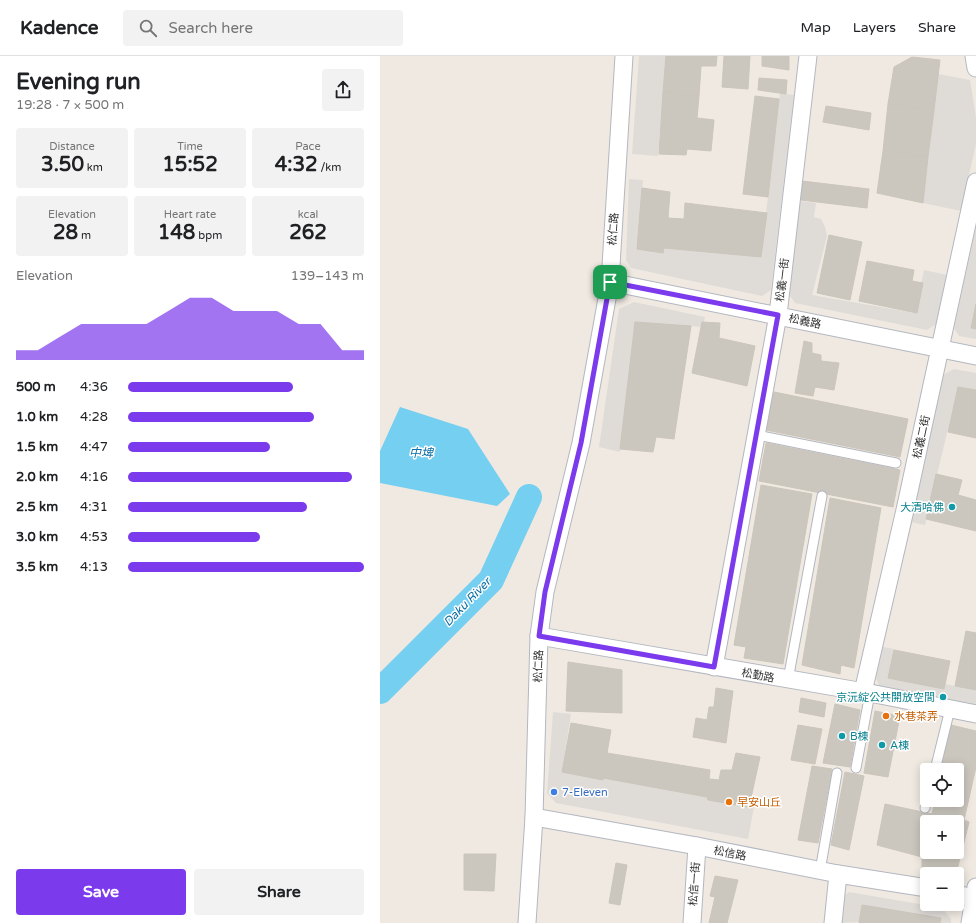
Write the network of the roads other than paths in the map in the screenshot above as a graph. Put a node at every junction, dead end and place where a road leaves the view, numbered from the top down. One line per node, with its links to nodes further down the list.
1 (624, 56): 6 (street, 松仁路)
2 (808, 56): 7 (street, 松義一街)
3 (974, 56): 4 (street)
4 (976, 68)
5 (976, 182): 8 (street, 松義二街)
6 (610, 282): 7 (street, 松義路); 13 (street, 松仁路)
7 (778, 315): 8 (street, 松義路); 10 (street, 松義一街)
8 (940, 348): 9 (street, 松義路); 16 (street, 松義二街)
9 (976, 356)
10 (757, 435): 11 (lane); 14 (street, 松義一街)
11 (896, 463)
12 (822, 496): 15 (lane)
13 (539, 636): 14 (street, 松勤路); 22 (street, 松仁路)
14 (714, 667): 15 (street, 松勤路)
15 (788, 680): 16 (street, 松勤路)
16 (866, 693): 17 (street, 松勤路); 20 (lane)
17 (950, 709): 18 (street, 松勤路); 19 (lane)
18 (976, 714)
19 (937, 763)
20 (856, 768)
21 (837, 773): 24 (lane)
22 (534, 817): 23 (street, 松信路); 29 (street, 松仁路)
23 (697, 846): 24 (street, 松信路); 30 (street, 松信一街)
24 (820, 871): 25 (street, 松信路)
25 (838, 874): 26 (street, 松信路); 31 (street)
26 (920, 887)
27 (964, 894): 28 (street)
28 (975, 895): 32 (street)
29 (527, 923)
30 (692, 923)
31 (834, 923)
32 (970, 923)

